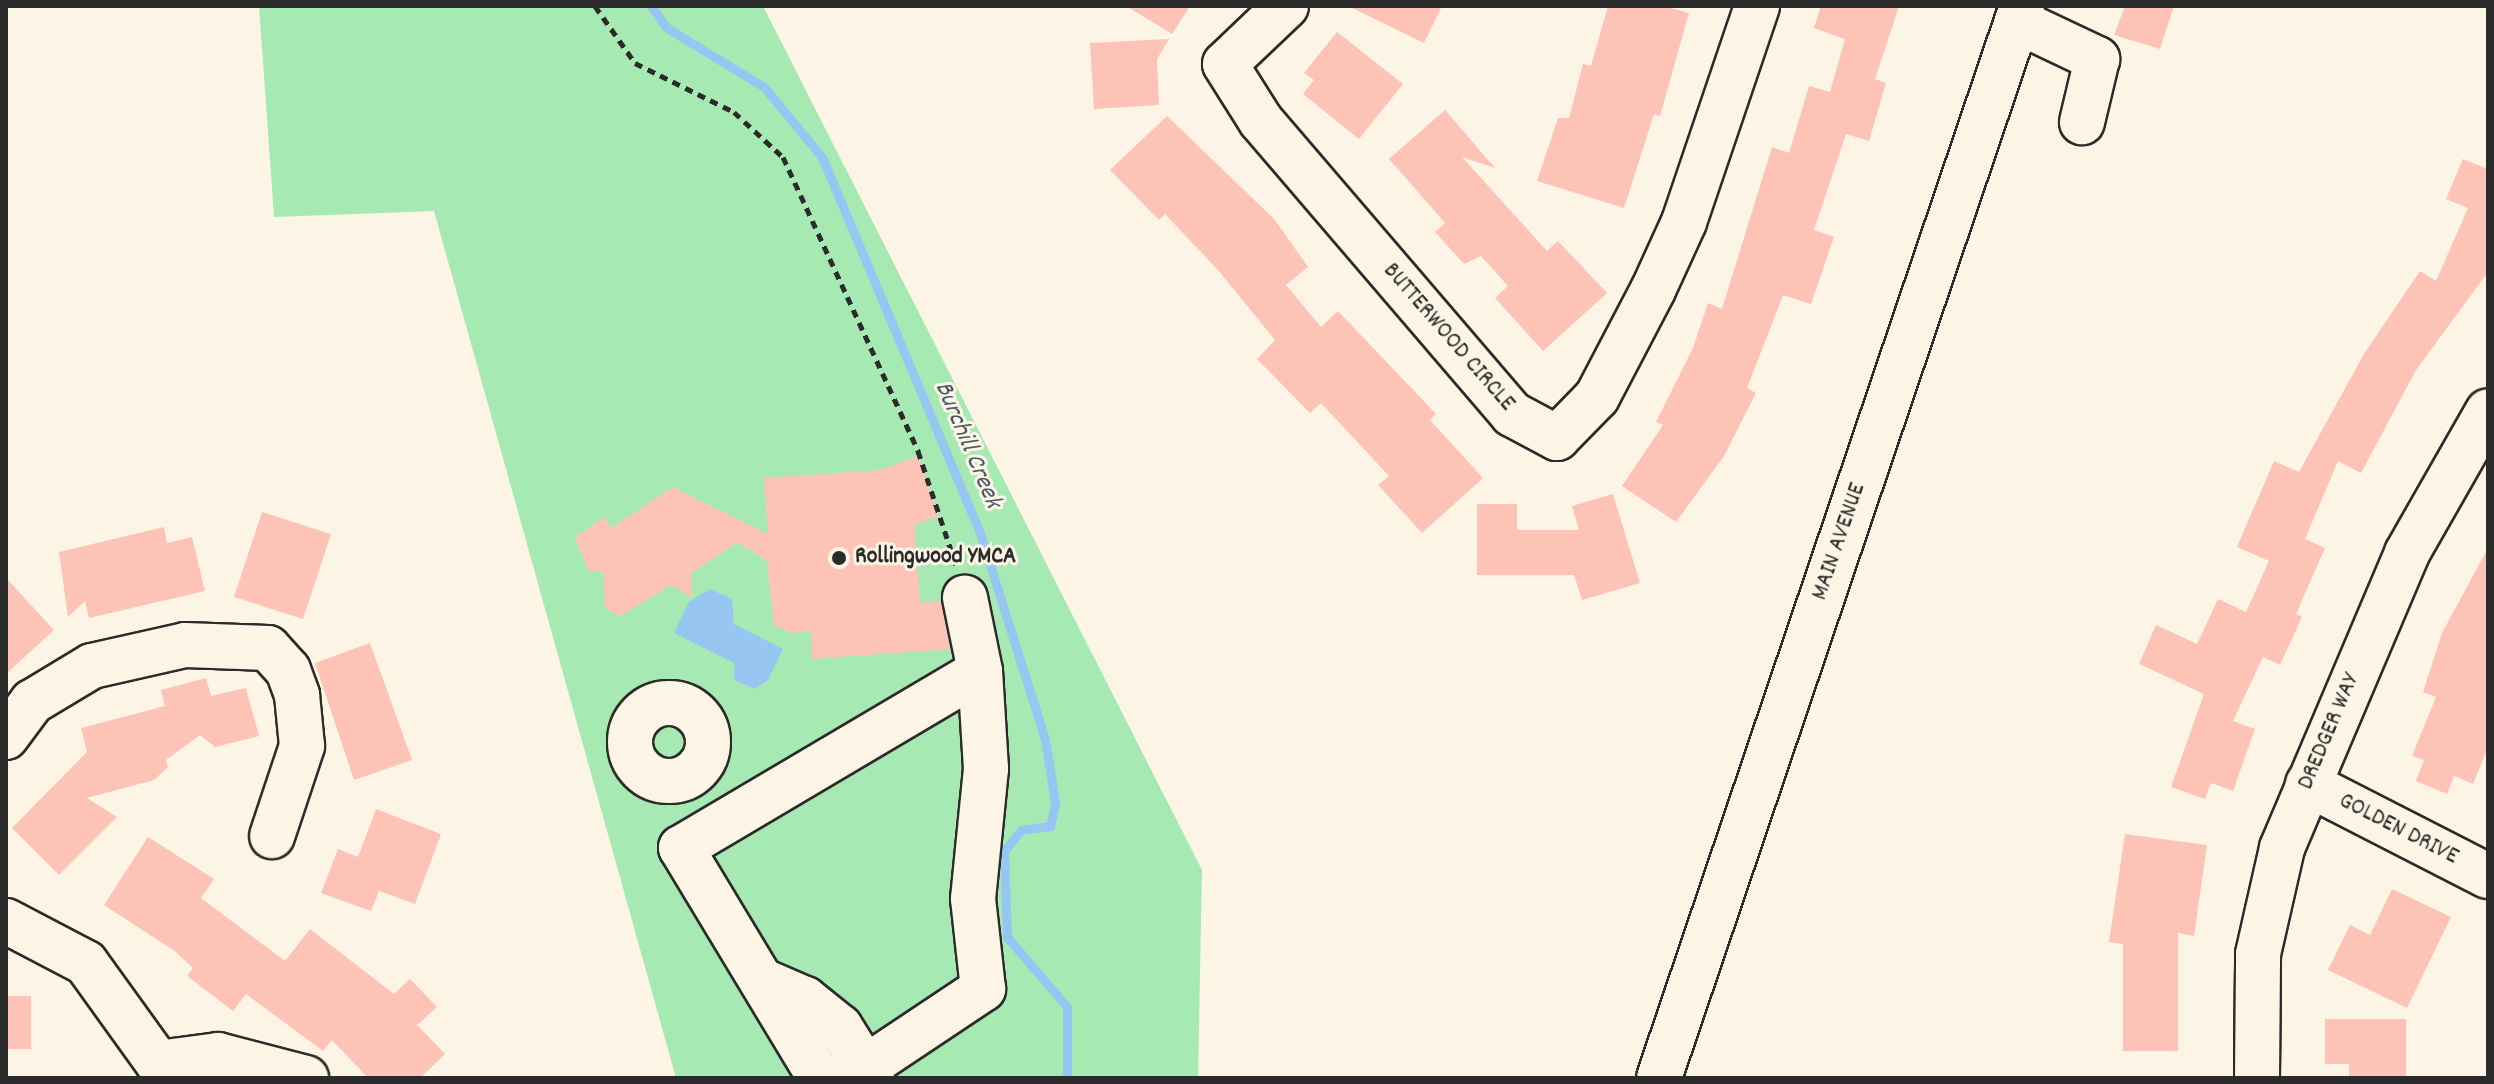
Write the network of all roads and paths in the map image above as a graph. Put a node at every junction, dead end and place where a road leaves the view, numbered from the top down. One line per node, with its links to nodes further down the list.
1 (595, 6): 7 (path)
2 (1286, 6): 3 (street, BUTTERWOOD CIRCLE)
3 (1757, 6)
4 (2019, 13): 5 (street); 21 (street, MAIN AVENUE)
5 (2082, 122)
6 (2488, 411): 11 (street, DREDGER WAY)
7 (965, 598): 8 (street)
8 (980, 671): 12 (street); 18 (street)
9 (6, 737): 13 (street)
10 (692, 774): 12 (street)
11 (2308, 784): 14 (street, GOLDEN DRIVE); 22 (street, DREDGER WAY)
12 (721, 822): 16 (street)
13 (272, 836)
14 (2488, 876)
15 (6, 921): 17 (street)
16 (763, 981): 18 (street); 20 (street)
17 (153, 1071): 19 (street)
18 (858, 1074)
19 (306, 1078)
20 (820, 1078)
21 (1659, 1078)
22 (2257, 1078)

